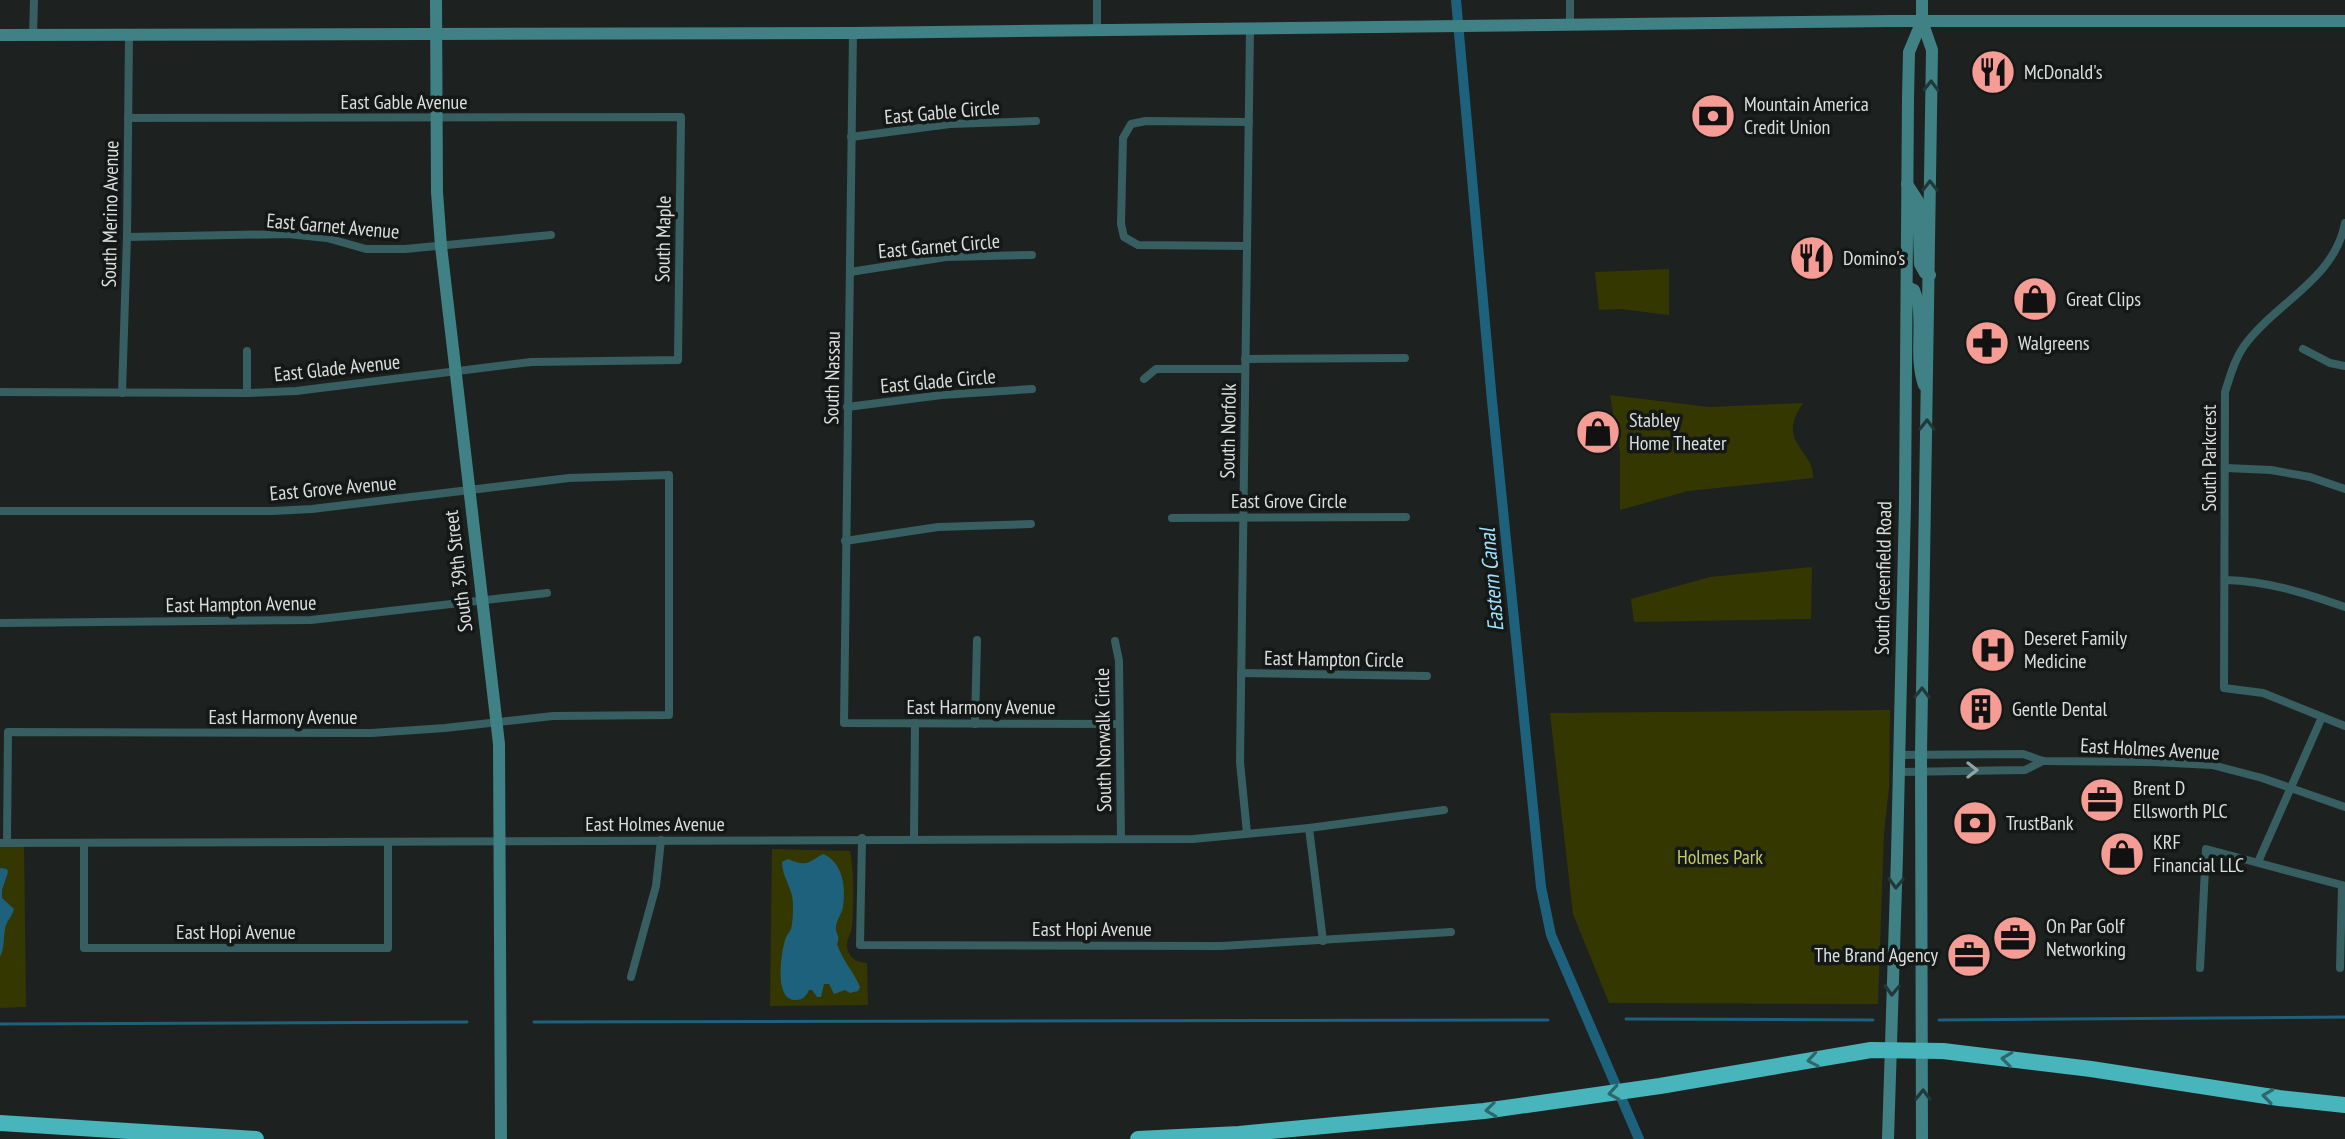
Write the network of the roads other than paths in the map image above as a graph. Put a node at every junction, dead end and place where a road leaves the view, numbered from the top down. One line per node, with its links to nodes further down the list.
1 (34, 0): 13 (street)
2 (436, 0): 15 (main road, South 39th Street)
3 (1097, 0): 10 (street)
4 (1570, 0): 8 (street)
5 (1922, 0): 6 (main road, South Greenfield Road)
6 (1922, 21): 7 (main road); 8 (main road); 22 (main road, South Greenfield Road); 30 (main road, South Greenfield Road, one-way to 6)
7 (2345, 21)
8 (1570, 26): 9 (main road)
9 (1250, 29): 10 (main road); 20 (street, South Norfolk)
10 (1097, 31): 11 (main road)
11 (853, 33): 15 (main road); 21 (street, South Nassau)
12 (0, 35): 13 (main road)
13 (33, 35): 14 (main road)
14 (129, 35): 15 (main road); 17 (street, South Merino Avenue)
15 (435, 35): 18 (main road, South 39th Street)
16 (681, 117): 18 (street, East Gable Avenue); 35 (street, South Maple)
17 (128, 118): 18 (street, East Gable Avenue); 25 (street, South Merino Avenue)
18 (437, 118): 26 (main road, South 39th Street)
19 (1036, 121): 21 (street, East Gable Circle)
20 (1249, 122): 27 (street, South Norfolk); 27 (street)
21 (851, 137): 29 (street, South Nassau)
22 (1907, 184): 30 (main road); 31 (main road, South Greenfield Road)
23 (2345, 223): 46 (street, South Parkcrest)
24 (551, 235): 26 (street)
25 (127, 237): 26 (street, East Garnet Avenue); 42 (street, South Merino Avenue)
26 (441, 246): 38 (main road, South 39th Street)
27 (1247, 246): 36 (street, South Norfolk)
28 (1032, 255): 29 (street, East Garnet Circle)
29 (850, 272): 45 (street, South Nassau)
30 (1930, 275): 44 (main road, South Greenfield Road)
31 (1907, 287): 44 (main road); 72 (main road, South Greenfield Road)
32 (2303, 349): 37 (street)
33 (247, 351): 43 (street)
34 (1405, 358): 36 (street)
35 (678, 360): 38 (street, East Glade Avenue)
36 (1245, 364): 39 (street); 52 (street, South Norfolk)
37 (2345, 366)
38 (454, 371): 43 (street, East Glade Avenue); 48 (main road, South 39th Street)
39 (1144, 379)
40 (1032, 389): 45 (street, East Glade Circle)
41 (0, 392): 42 (street, East Glade Avenue)
42 (122, 393): 43 (street, East Glade Avenue)
43 (247, 393)
44 (1928, 396): 73 (main road, South Greenfield Road, one-way to 44)
45 (847, 407): 54 (street, South Nassau)
46 (2226, 468): 47 (street); 55 (street, South Parkcrest)
47 (2345, 489)
48 (468, 490): 49 (street, East Grove Avenue); 57 (main road, South 39th Street); 64 (street, East Grove Avenue)
49 (0, 511)
50 (1406, 517): 52 (street, East Grove Circle)
51 (1172, 518): 52 (street, East Grove Circle)
52 (1243, 518): 62 (street, South Norfolk)
53 (1031, 524): 54 (street)
54 (845, 541): 67 (street, South Nassau)
55 (2225, 580): 58 (street); 65 (street, South Parkcrest)
56 (547, 593): 57 (street)
57 (482, 600): 59 (street, East Hampton Avenue); 66 (main road, South 39th Street)
58 (2345, 607)
59 (0, 623)
60 (977, 640): 69 (street)
61 (1115, 641): 70 (street, South Norwalk Circle)
62 (1241, 673): 63 (street, East Hampton Circle); 81 (street, South Norfolk)
63 (1427, 676)
64 (669, 715): 66 (street, East Harmony Avenue)
65 (2322, 717): 71 (street); 77 (street)
66 (497, 723): 85 (main road, South 39th Street); 88 (street, East Harmony Avenue)
67 (844, 723): 68 (street, East Harmony Avenue)
68 (915, 723): 69 (street, East Harmony Avenue); 83 (street)
69 (975, 724): 70 (street, East Harmony Avenue)
70 (1119, 724): 84 (street, South Norwalk Circle)
71 (2345, 726)
72 (1899, 755): 73 (street, East Holmes Avenue); 76 (main road, South Greenfield Road)
73 (1921, 755): 74 (street, East Holmes Avenue); 75 (main road, South Greenfield Road)
74 (2043, 761): 75 (street, East Holmes Avenue, one-way to 74); 77 (street, East Holmes Avenue)
75 (1921, 771): 76 (street, East Holmes Avenue); 98 (main road, South Greenfield Road)
76 (1899, 772): 97 (main road, South Greenfield Road, one-way to 97)
77 (2290, 787): 78 (street, East Holmes Avenue); 90 (street)
78 (2345, 807)
79 (1444, 810): 80 (street, East Holmes Avenue)
80 (1309, 828): 81 (street, East Holmes Avenue); 93 (street)
81 (1247, 833): 84 (street, East Holmes Avenue)
82 (862, 838): 83 (street, East Holmes Avenue); 86 (street, East Holmes Avenue); 93 (street, East Hopi Avenue)
83 (914, 838): 84 (street, East Holmes Avenue)
84 (1121, 839)
85 (500, 840): 86 (street, East Holmes Avenue); 87 (street, East Holmes Avenue); 102 (main road, South 39th Street)
86 (661, 840): 96 (street)
87 (388, 842): 89 (street, East Holmes Avenue); 89 (street, East Hopi Avenue)
88 (3, 843): 89 (street, East Holmes Avenue)
89 (84, 843)
90 (2258, 862): 91 (street); 94 (street)
91 (2344, 886): 95 (street)
92 (1451, 932): 93 (street, East Hopi Avenue)
93 (1323, 941)
94 (2200, 968)
95 (2340, 968)
96 (631, 977)
97 (1890, 1050): 98 (highway); 103 (highway, one-way to 103); 104 (main road, South Greenfield Road)
98 (1923, 1051): 99 (highway, one-way to 98); 105 (main road, South Greenfield Road, one-way to 98)
99 (2345, 1105)
100 (0, 1123): 101 (highway)
101 (256, 1139)
102 (501, 1139)
103 (1138, 1139)
104 (1888, 1139)
105 (1922, 1139)

